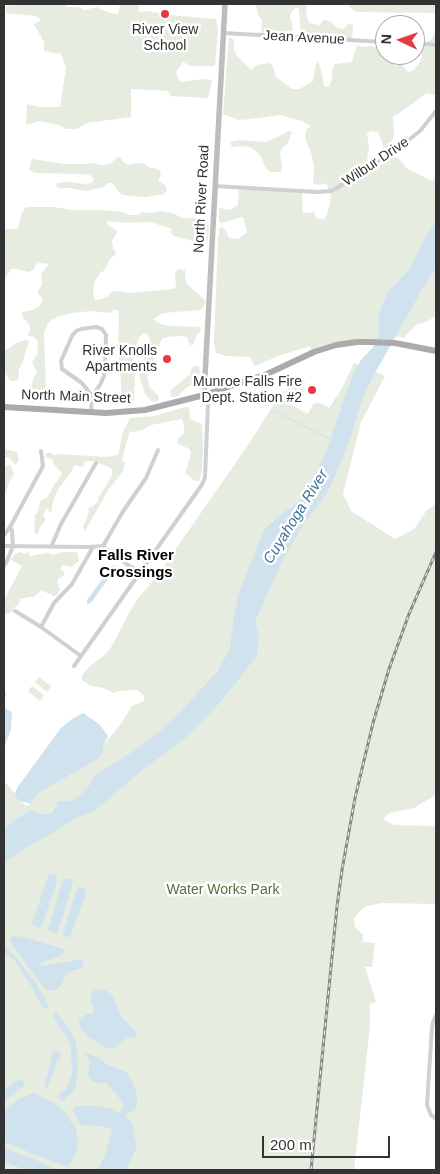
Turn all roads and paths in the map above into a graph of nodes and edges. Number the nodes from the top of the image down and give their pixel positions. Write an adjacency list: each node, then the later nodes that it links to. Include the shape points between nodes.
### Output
1 (225, 4): 2 (street, North River Road)
2 (223, 33): 3 (street, Jean Avenue); 5 (street, North River Road)
3 (375, 41)
4 (436, 111): 5 (street, Wilbur Drive, via 400,147 331,190)
5 (215, 186): 7 (street, North River Road)
6 (436, 351): 7 (main road, North Main Street, via 395,343 336,345 267,374)
7 (204, 395): 10 (main road, North Main Street, via 145,410); 22 (street, via 208,403 204,478)
8 (92, 396): 8 (street, via 82,383 62,370 60,361 76,331 99,328 106,334 105,368 100,386); 10 (street)
9 (4, 407): 10 (main road, North Main Street)
10 (91, 412)
11 (158, 450): 18 (street, via 146,478)
12 (40, 451): 14 (street, via 42,466)
13 (96, 464): 19 (street)
14 (10, 527): 15 (street); 17 (street)
15 (4, 535)
16 (4, 546): 17 (street)
17 (13, 546): 19 (street); 21 (street)
18 (103, 546): 20 (street); 22 (street)
19 (51, 547): 20 (street)
20 (93, 547): 24 (street, via 72,584 54,603)
21 (4, 566)
22 (141, 572): 25 (street)
23 (15, 612): 24 (street)
24 (41, 627): 25 (street)
25 (82, 656): 26 (street)
26 (74, 666)
27 (436, 1015): 28 (street, via 432,1027 427,1105)
28 (436, 1119)

